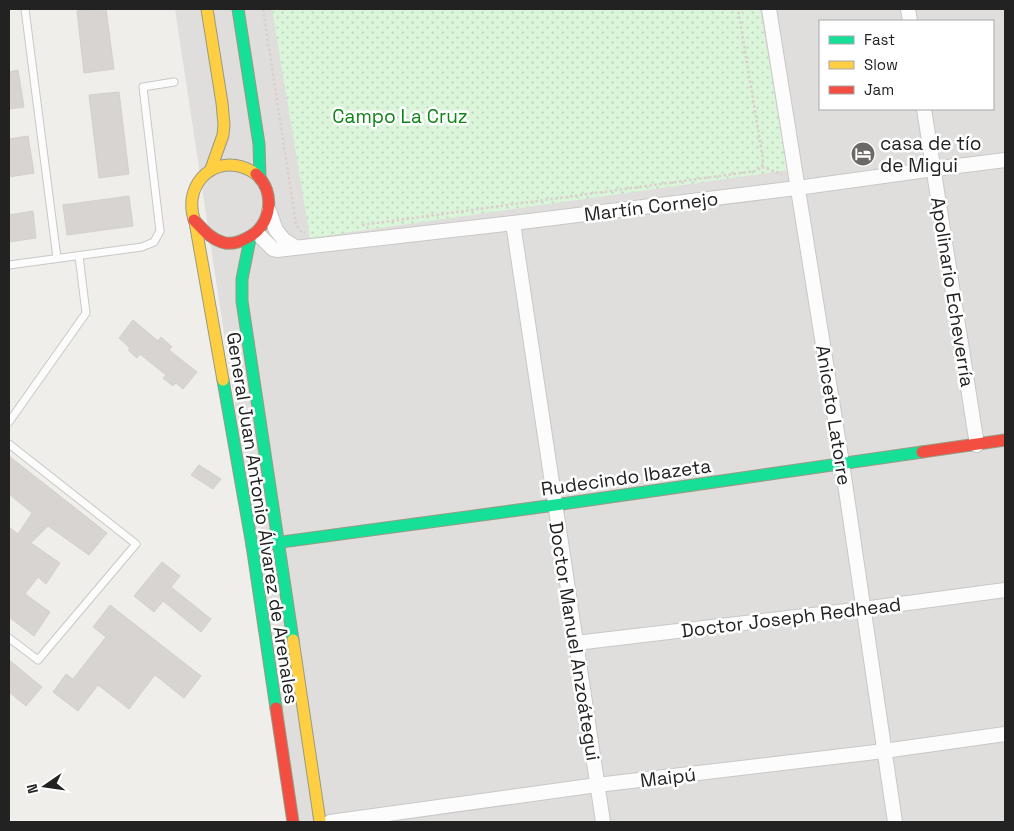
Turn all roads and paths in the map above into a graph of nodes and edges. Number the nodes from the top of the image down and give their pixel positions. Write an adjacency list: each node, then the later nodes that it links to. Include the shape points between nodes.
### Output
1 (25, 9): 23 (lane)
2 (207, 9): 11 (main road, General Juan Antonio Álvarez de Arenales, via 224,124)
3 (238, 9): 13 (main road, via 259,144)
4 (263, 9): 19 (path, via 296,224)
5 (738, 9): 10 (path)
6 (769, 9): 14 (street, Aniceto Latorre)
7 (174, 82): 22 (lane, via 143,87 160,231 154,242 142,247)
8 (924, 110): 12 (street, Apolinario Echeverría)
9 (1005, 160): 12 (street, Martín Cornejo)
10 (762, 167): 14 (path); 18 (path, via 756,171)
11 (211, 169): 13 (main road, via 234,164); 16 (main road, General Juan Antonio Álvarez de Arenales, via 193,192)
12 (934, 169): 14 (street, Martín Cornejo); 28 (street, Apolinario Echeverría)
13 (260, 178): 15 (main road, via 267,188)
14 (796, 183): 17 (street, Martín Cornejo); 29 (street, Aniceto Latorre)
15 (269, 211): 20 (main road, General Juan Antonio Álvarez de Arenales, via 263,226); 21 (street, via 276,230)
16 (194, 220): 20 (main road, via 207,236 218,242 234,243); 32 (main road, General Juan Antonio Álvarez de Arenales)
17 (513, 223): 21 (street, Martín Cornejo); 30 (street, Doctor Manuel Anzoátegui)
18 (354, 226)
19 (305, 233)
20 (253, 236): 21 (street, Martín Cornejo, via 273,249); 31 (main road, General Juan Antonio Álvarez de Arenales, via 242,279 242,301)
21 (295, 247)
22 (79, 256): 23 (lane); 25 (lane, via 86,313)
23 (57, 258): 24 (lane)
24 (9, 265)
25 (9, 422)
26 (1005, 440): 28 (main road, Rudecindo Ibazeta)
27 (9, 444): 35 (lane, via 136,544 38,660)
28 (977, 445): 29 (main road, Rudecindo Ibazeta)
29 (842, 463): 30 (main road, Rudecindo Ibazeta); 34 (street, Aniceto Latorre)
30 (555, 505): 31 (main road, Rudecindo Ibazeta); 36 (street, Doctor Manuel Anzoátegui)
31 (278, 542): 32 (main road, Rudecindo Ibazeta); 41 (main road, General Juan Antonio Álvarez de Arenales)
32 (252, 546): 40 (main road, General Juan Antonio Álvarez de Arenales)
33 (1005, 590): 34 (street, Doctor Joseph Redhead)
34 (863, 609): 36 (street, Doctor Joseph Redhead); 38 (street, Aniceto Latorre)
35 (9, 638)
36 (576, 643): 39 (street, Doctor Manuel Anzoátegui)
37 (1005, 734): 38 (street, Maipú)
38 (884, 751): 39 (street, Maipú); 44 (street, Aniceto Latorre)
39 (597, 785): 42 (street, Maipú); 43 (street, Doctor Manuel Anzoátegui)
40 (293, 822)
41 (320, 822)
42 (330, 822)
43 (603, 822)
44 (895, 822)

